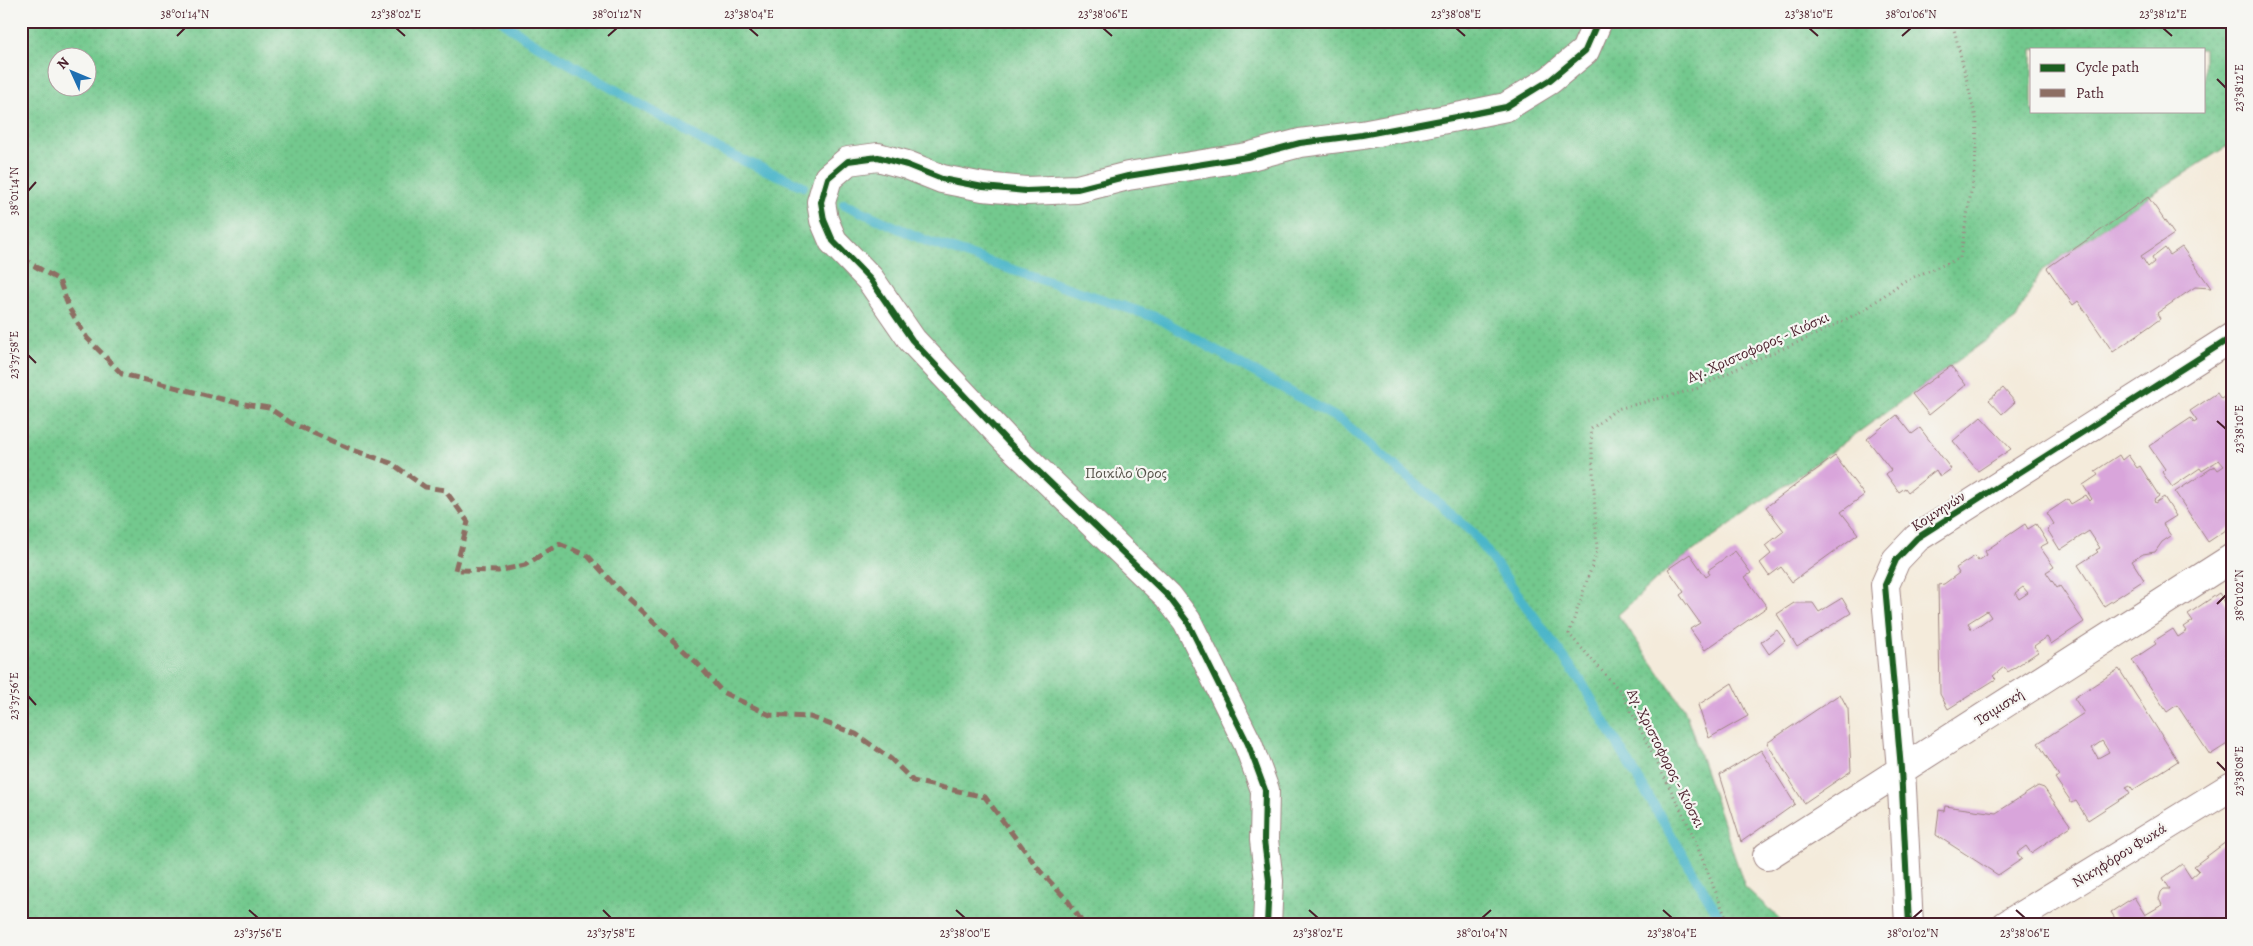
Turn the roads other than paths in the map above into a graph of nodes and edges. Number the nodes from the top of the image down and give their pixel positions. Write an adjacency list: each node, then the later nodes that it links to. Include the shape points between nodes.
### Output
1 (1598, 21): 7 (street, via 1585,51 1550,80 1506,107 1362,135 1300,143 1247,157 1128,176 1077,189 1026,191 983,188 942,179 878,157 848,161 828,178 821,202 824,220 833,240 870,279 912,340 1008,442 1168,596 1187,621 1248,744 1265,790)
2 (2232, 338): 4 (street, Κομνηνών, via 1917,538 1896,560 1885,585)
3 (2232, 558): 4 (street, Τσιμισκή)
4 (1901, 769): 6 (street, Τσιμισκή); 8 (street, Κομνηνών)
5 (2232, 786): 9 (street, Νικηφόρου Φωκά)
6 (1767, 856)
7 (1268, 925)
8 (1909, 925)
9 (2006, 925)

